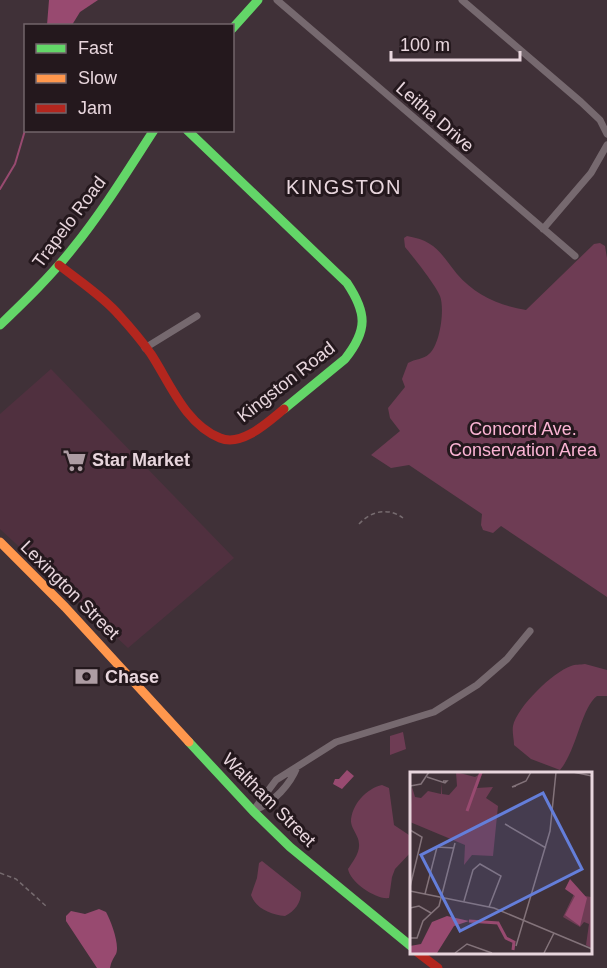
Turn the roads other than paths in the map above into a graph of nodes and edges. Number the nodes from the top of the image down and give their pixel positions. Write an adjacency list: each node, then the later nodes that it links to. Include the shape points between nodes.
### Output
1 (258, 0): 4 (main road)
2 (277, 0): 9 (street, Leitha Drive)
3 (462, 0): 7 (street, via 581,102 600,120)
4 (234, 27)
5 (153, 132): 11 (main road, Trapelo Road)
6 (189, 132): 14 (main road, Kingston Road, via 347,283 362,309 362,333 358,345 345,359 256,432 242,438 220,439 197,423)
7 (607, 134)
8 (607, 145): 9 (street, via 591,173)
9 (543, 229): 10 (street, Leitha Drive)
10 (575, 256)
11 (59, 265): 13 (main road, Trapelo Road); 14 (main road, Kingston Road, via 117,312)
12 (197, 316): 14 (street)
13 (0, 325)
14 (145, 348)
15 (0, 542): 17 (main road, Lexington Street)
16 (530, 631): 18 (street, via 477,685 434,712 336,742)
17 (117, 661): 19 (main road, Waltham Street)
18 (297, 766): 19 (street, via 276,780); 19 (street, via 292,779 267,805)
19 (253, 811): 20 (main road, Waltham Street, via 292,849)
20 (410, 945)
21 (419, 953): 22 (main road)
22 (438, 968)

